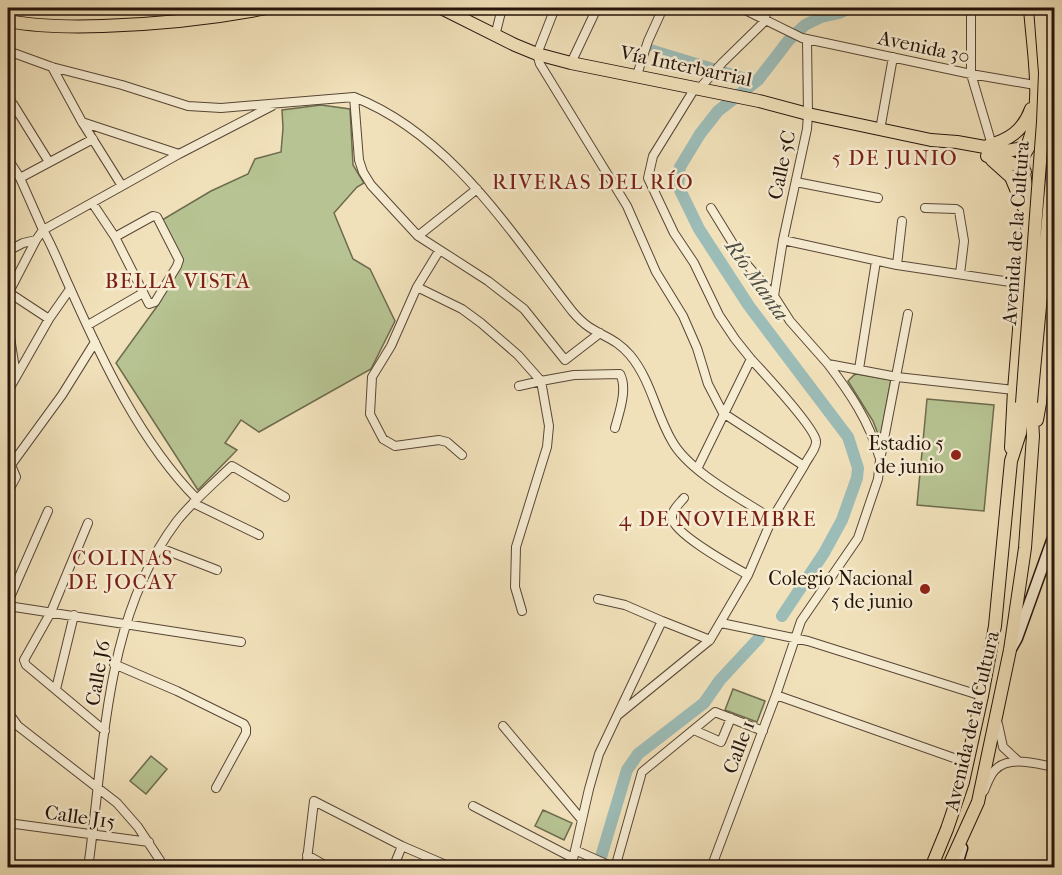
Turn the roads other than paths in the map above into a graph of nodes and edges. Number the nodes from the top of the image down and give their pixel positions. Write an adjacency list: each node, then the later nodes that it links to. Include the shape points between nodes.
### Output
1 (267, 8): 13 (main road, via 198,21 127,25 54,26)
2 (441, 8): 15 (main road, Vía Interbarrial)
3 (502, 8): 15 (street)
4 (555, 8): 18 (street)
5 (597, 8): 20 (street)
6 (663, 8): 23 (street)
7 (741, 8): 14 (street, Avenida 30)
8 (766, 8): 14 (street)
9 (971, 8): 22 (street)
10 (1030, 8): 24 (main road, Avenida de la Cultura)
11 (1040, 8): 85 (main road, Avenida de la Cultura, bridge, via 1045,73)
12 (1050, 8): 85 (main road, Avenida de la Cultura, bridge, via 1053,168)
13 (8, 21)
14 (768, 23): 16 (street, Avenida 30); 25 (street)
15 (495, 36): 18 (main road, Vía Interbarrial)
16 (805, 39): 19 (street, Avenida 30); 29 (street, Calle 5C)
17 (8, 51): 21 (street)
18 (537, 54): 20 (main road, Vía Interbarrial); 86 (street, via 627,206 656,272 697,348 708,384)
19 (893, 57): 22 (street, Avenida 30); 31 (street)
20 (571, 63): 23 (main road, Vía Interbarrial)
21 (52, 67): 28 (street, via 188,106); 30 (street)
22 (971, 74): 24 (street, Avenida 30); 35 (street)
23 (637, 75): 25 (main road, Vía Interbarrial)
24 (1035, 86): 33 (main road, Avenida de la Cultura, via 1033,127); 35 (main road, via 1032,107 1023,126 1012,137)
25 (700, 89): 29 (main road, Vía Interbarrial); 74 (street, via 653,156 648,178 725,326)
26 (354, 97): 28 (street); 44 (street, via 408,128); 52 (street, via 357,148 363,172 387,205)
27 (13, 104): 38 (street)
28 (275, 105): 36 (street)
29 (808, 114): 31 (main road, Vía Interbarrial); 42 (street, Calle 5C)
30 (82, 122): 32 (street); 36 (street)
31 (880, 130): 35 (main road, Vía Interbarrial)
32 (93, 139): 38 (street); 43 (street)
33 (1027, 147): 34 (main road, Vía Interbarrial, via 1043,141); 35 (main road, Vía Interbarrial); 39 (main road, Avenida de la Cultura)
34 (1054, 147)
35 (987, 149): 39 (main road, Vía Interbarrial); 50 (main road, via 1017,187)
36 (179, 154): 43 (street)
37 (8, 159): 41 (street)
38 (48, 162): 41 (street)
39 (1023, 169): 40 (main road, Vía Interbarrial, via 1038,180); 50 (main road, Avenida de la Cultura)
40 (1054, 174)
41 (20, 178): 51 (street)
42 (796, 182): 45 (street); 55 (street, Calle 5C)
43 (123, 186): 46 (street)
44 (477, 189): 52 (street); 72 (street, via 572,312)
45 (878, 198)
46 (93, 204): 51 (street); 53 (street)
47 (711, 208): 67 (street, via 743,260)
48 (925, 208): 61 (street, via 959,211 964,241)
49 (902, 221): 60 (street)
50 (1028, 221): 62 (main road, Avenida de la Cultura)
51 (43, 230): 54 (street); 64 (street)
52 (418, 236): 57 (street)
53 (115, 237): 66 (street); 66 (street, via 155,216 178,257 177,266 155,302 149,304)
54 (36, 240): 56 (street); 65 (street)
55 (783, 240): 59 (street); 67 (street, Calle 5C)
56 (8, 251)
57 (439, 251): 63 (street); 75 (street, via 524,309)
58 (1054, 259): 88 (main road, Avenida de la Cultura)
59 (876, 261): 60 (street); 77 (street)
60 (897, 265): 61 (street)
61 (960, 274): 62 (street)
62 (1024, 284): 83 (main road, Avenida de la Cultura)
63 (417, 287): 81 (street, via 481,323); 89 (street, via 391,346 372,377 370,414 383,439 394,446 439,440)
64 (70, 289): 69 (street); 71 (street)
65 (8, 293): 69 (street)
66 (143, 293): 71 (street)
67 (774, 296): 76 (street, via 790,321)
68 (908, 314): 80 (street, Calle 1)
69 (49, 319): 79 (street)
70 (8, 325): 79 (street)
71 (88, 325): 73 (street)
72 (600, 333): 75 (street); 94 (street, via 618,342 632,358 672,441)
73 (95, 342): 92 (street, via 62,395); 98 (street, via 139,423)
74 (752, 359): 86 (street); 93 (street, via 815,437 816,445)
75 (565, 360): 78 (street)
76 (828, 364): 77 (street); 90 (street, via 862,413)
77 (859, 369): 80 (street)
78 (574, 375): 81 (street); 87 (street, via 620,374 622,400)
79 (16, 377): 84 (street)
80 (897, 377): 83 (street); 90 (street, Calle 1)
81 (541, 381): 82 (street); 109 (street, via 549,426 547,447 516,547 515,587)
82 (519, 386)
83 (1014, 390): 91 (main road, Avenida de la Cultura)
84 (8, 391)
85 (1026, 403): 88 (main road, Avenida de la Cultura); 91 (main road, Avenida de la Cultura)
86 (723, 413): 93 (street); 94 (street)
87 (615, 428)
88 (1034, 436): 118 (main road, Avenida de la Cultura, via 1025,548)
89 (462, 455)
90 (880, 460): 115 (street, Calle 1, via 878,479 858,538 801,621)
91 (1011, 461): 122 (main road, Avenida de la Cultura, via 1000,590)
92 (9, 464): 95 (street, via 16,477)
93 (804, 466): 100 (street)
94 (697, 469): 100 (street)
95 (8, 492)
96 (285, 496): 98 (street, Calle J6, via 232,466)
97 (684, 498): 106 (street, via 673,511 674,524 705,550)
98 (195, 501): 102 (street); 104 (street, Calle J6)
99 (48, 511): 108 (street)
100 (772, 519): 106 (street)
101 (88, 523): 110 (street)
102 (259, 535)
103 (1054, 535): 118 (main road)
104 (160, 548): 105 (street); 114 (street, Calle J6)
105 (217, 570)
106 (748, 575): 113 (street)
107 (598, 599): 112 (street, via 625,605)
108 (8, 604): 110 (street)
109 (522, 611)
110 (51, 612): 111 (street); 120 (street, via 24,660)
111 (74, 615): 114 (street); 120 (street)
112 (662, 621): 116 (street); 124 (street)
113 (721, 623): 115 (street); 116 (street)
114 (125, 624): 117 (street); 119 (street, Calle J6)
115 (795, 638): 121 (street, Calle 1); 122 (street)
116 (710, 640): 124 (street)
117 (241, 642)
118 (1010, 650): 125 (main road, Avenida de la Cultura)
119 (114, 664): 129 (street, Calle J6); 134 (street, via 244,724 246,733)
120 (56, 689): 129 (street)
121 (776, 695): 130 (street, Calle 1); 132 (street)
122 (982, 696): 132 (main road, Avenida de la Cultura)
123 (8, 712): 135 (street, via 18,726)
124 (618, 715): 139 (street, via 599,754)
125 (997, 716): 131 (street, via 1000,741); 136 (main road, Avenida de la Cultura)
126 (731, 718): 128 (street, via 715,712); 128 (street, via 721,742); 130 (street)
127 (503, 726): 139 (street)
128 (694, 730): 153 (street, via 642,772)
129 (105, 731): 135 (street, Calle J6)
130 (763, 731): 154 (street, Calle 1)
131 (1019, 762): 133 (street); 136 (street, via 1004,763 996,769)
132 (968, 763): 155 (main road, Avenida de la Cultura, via 956,807)
133 (1054, 766)
134 (216, 788)
135 (99, 789): 141 (street, Calle J6); 142 (street, via 128,814)
136 (978, 802): 138 (main road, Avenida de la Cultura)
137 (473, 806): 144 (street)
138 (973, 816): 156 (main road, Avenida de la Cultura); 157 (main road)
139 (582, 820): 144 (street)
140 (8, 823): 141 (street, Calle J15)
141 (93, 835): 142 (street, Calle J15); 146 (street, Calle J6)
142 (149, 843): 147 (street)
143 (402, 846): 145 (street, via 314,801); 150 (street); 151 (street)
144 (574, 854): 152 (street); 153 (street)
145 (307, 855): 148 (street); 149 (street)
146 (88, 867)
147 (165, 867)
148 (306, 867)
149 (330, 867)
150 (393, 867)
151 (453, 867)
152 (571, 867)
153 (613, 867)
154 (711, 867)
155 (931, 867)
156 (948, 867)
157 (956, 867)
158 (1033, 867): 159 (street)
159 (1046, 867)

